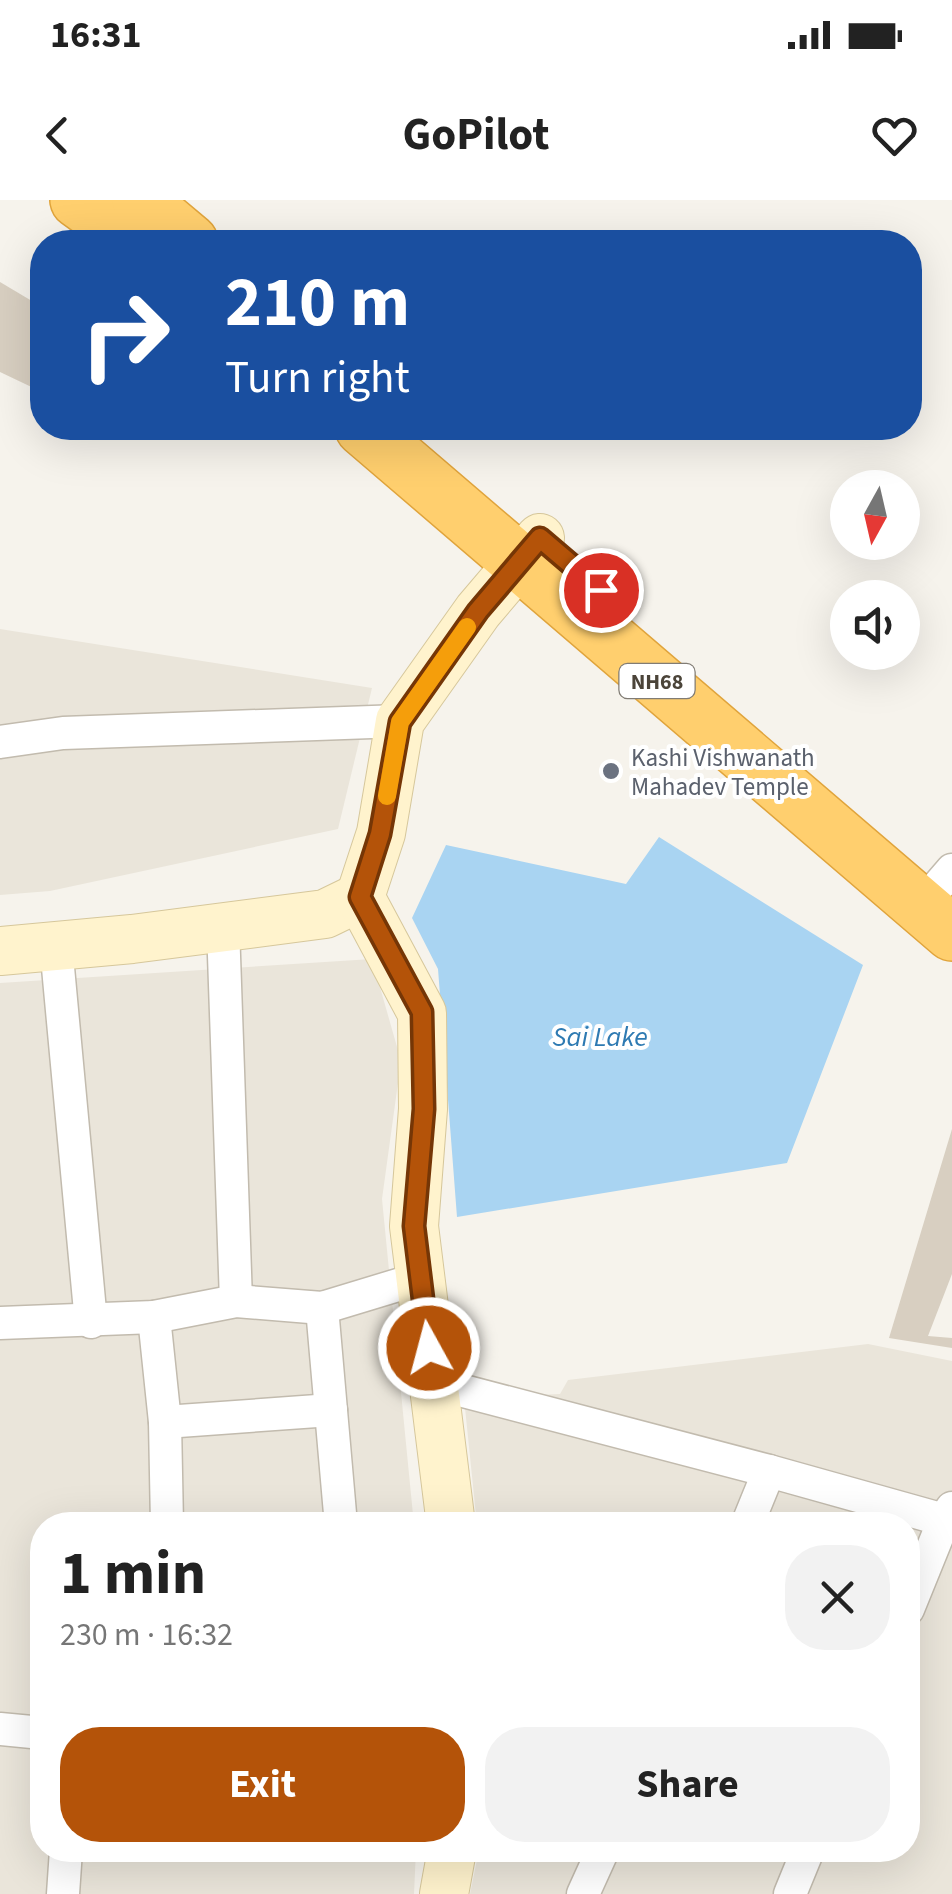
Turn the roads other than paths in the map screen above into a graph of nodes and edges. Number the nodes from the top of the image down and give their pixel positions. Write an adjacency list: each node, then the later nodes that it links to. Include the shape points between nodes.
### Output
1 (78, 200): 3 (highway)
2 (140, 200): 4 (highway)
3 (119, 230)
4 (176, 230)
5 (379, 440): 7 (highway, NH68)
6 (421, 440): 7 (highway, NH68)
7 (530, 550): 8 (street); 10 (highway, NH68)
8 (400, 722): 9 (street, via 63,733); 11 (street, via 380,834)
9 (0, 742)
10 (944, 895)
11 (360, 897): 12 (street, via 325,914); 15 (street, via 422,1012 424,1109 414,1226)
12 (223, 927): 13 (street); 16 (street)
13 (56, 946): 14 (street); 19 (street)
14 (0, 951)
15 (421, 1278): 17 (street); 21 (street)
16 (236, 1300): 17 (street); 18 (street)
17 (322, 1308): 22 (street)
18 (154, 1317): 19 (street); 23 (street)
19 (92, 1322): 20 (street)
20 (0, 1323)
21 (433, 1383): 24 (street); 27 (street)
22 (331, 1410): 23 (street); 26 (street)
23 (165, 1422): 25 (street)
24 (769, 1471): 28 (street); 29 (street)
25 (167, 1512)
26 (341, 1512)
27 (449, 1512)
28 (752, 1512)
29 (948, 1514): 30 (street)
30 (920, 1580)
31 (0, 1729): 32 (street)
32 (30, 1732)
33 (65, 1862): 37 (street)
34 (450, 1862): 38 (street)
35 (597, 1862): 39 (street)
36 (803, 1862): 40 (street)
37 (63, 1894)
38 (444, 1894)
39 (582, 1894)
40 (790, 1894)

